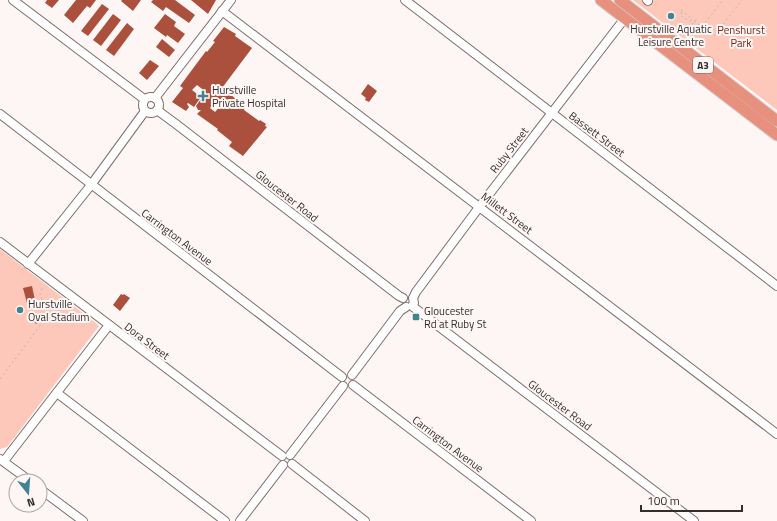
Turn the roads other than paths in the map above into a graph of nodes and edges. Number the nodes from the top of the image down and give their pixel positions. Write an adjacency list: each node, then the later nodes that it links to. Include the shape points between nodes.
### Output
1 (14, 0): 9 (street)
2 (231, 0): 6 (street)
3 (404, 0): 13 (street, Bassett Street)
4 (601, 0): 7 (highway, A3)
5 (620, 0): 14 (highway, A3)
6 (222, 11): 8 (street); 17 (street, Millett Street)
7 (625, 18): 13 (street, Ruby Street); 15 (highway, A3)
8 (155, 98): 9 (street); 10 (street, via 158,103)
9 (144, 99): 11 (street, via 142,104)
10 (157, 110): 11 (street, via 152,113); 21 (street, Gloucester Road, via 398,296 403,298 408,295)
11 (145, 111): 16 (street)
12 (0, 114): 16 (street, Carrington Avenue)
13 (552, 114): 17 (street, Ruby Street); 20 (street, Bassett Street)
14 (777, 121)
15 (777, 135)
16 (91, 185): 19 (street); 24 (street, Carrington Avenue)
17 (480, 206): 21 (street, Ruby Street, via 416,292); 28 (street, Millett Street)
18 (0, 242): 19 (street, Dora Street)
19 (28, 264): 22 (street, Dora Street)
20 (777, 286)
21 (410, 304): 23 (street, Ruby Street, via 400,311); 40 (street, Gloucester Road)
22 (108, 325): 27 (street); 29 (street, Dora Street)
23 (352, 375): 24 (street); 25 (street, via 355,380)
24 (342, 377): 26 (street)
25 (353, 385): 26 (street); 39 (street, Carrington Avenue)
26 (343, 386): 29 (street)
27 (57, 393): 30 (street); 36 (street)
28 (777, 434)
29 (286, 456): 31 (street, via 293,458); 32 (street, via 280,462)
30 (2, 460): 33 (street)
31 (292, 464): 32 (street); 38 (street)
32 (283, 466): 37 (street)
33 (19, 473)
34 (48, 495): 35 (street)
35 (82, 521)
36 (225, 521)
37 (240, 521)
38 (365, 521)
39 (531, 521)
40 (694, 521)

